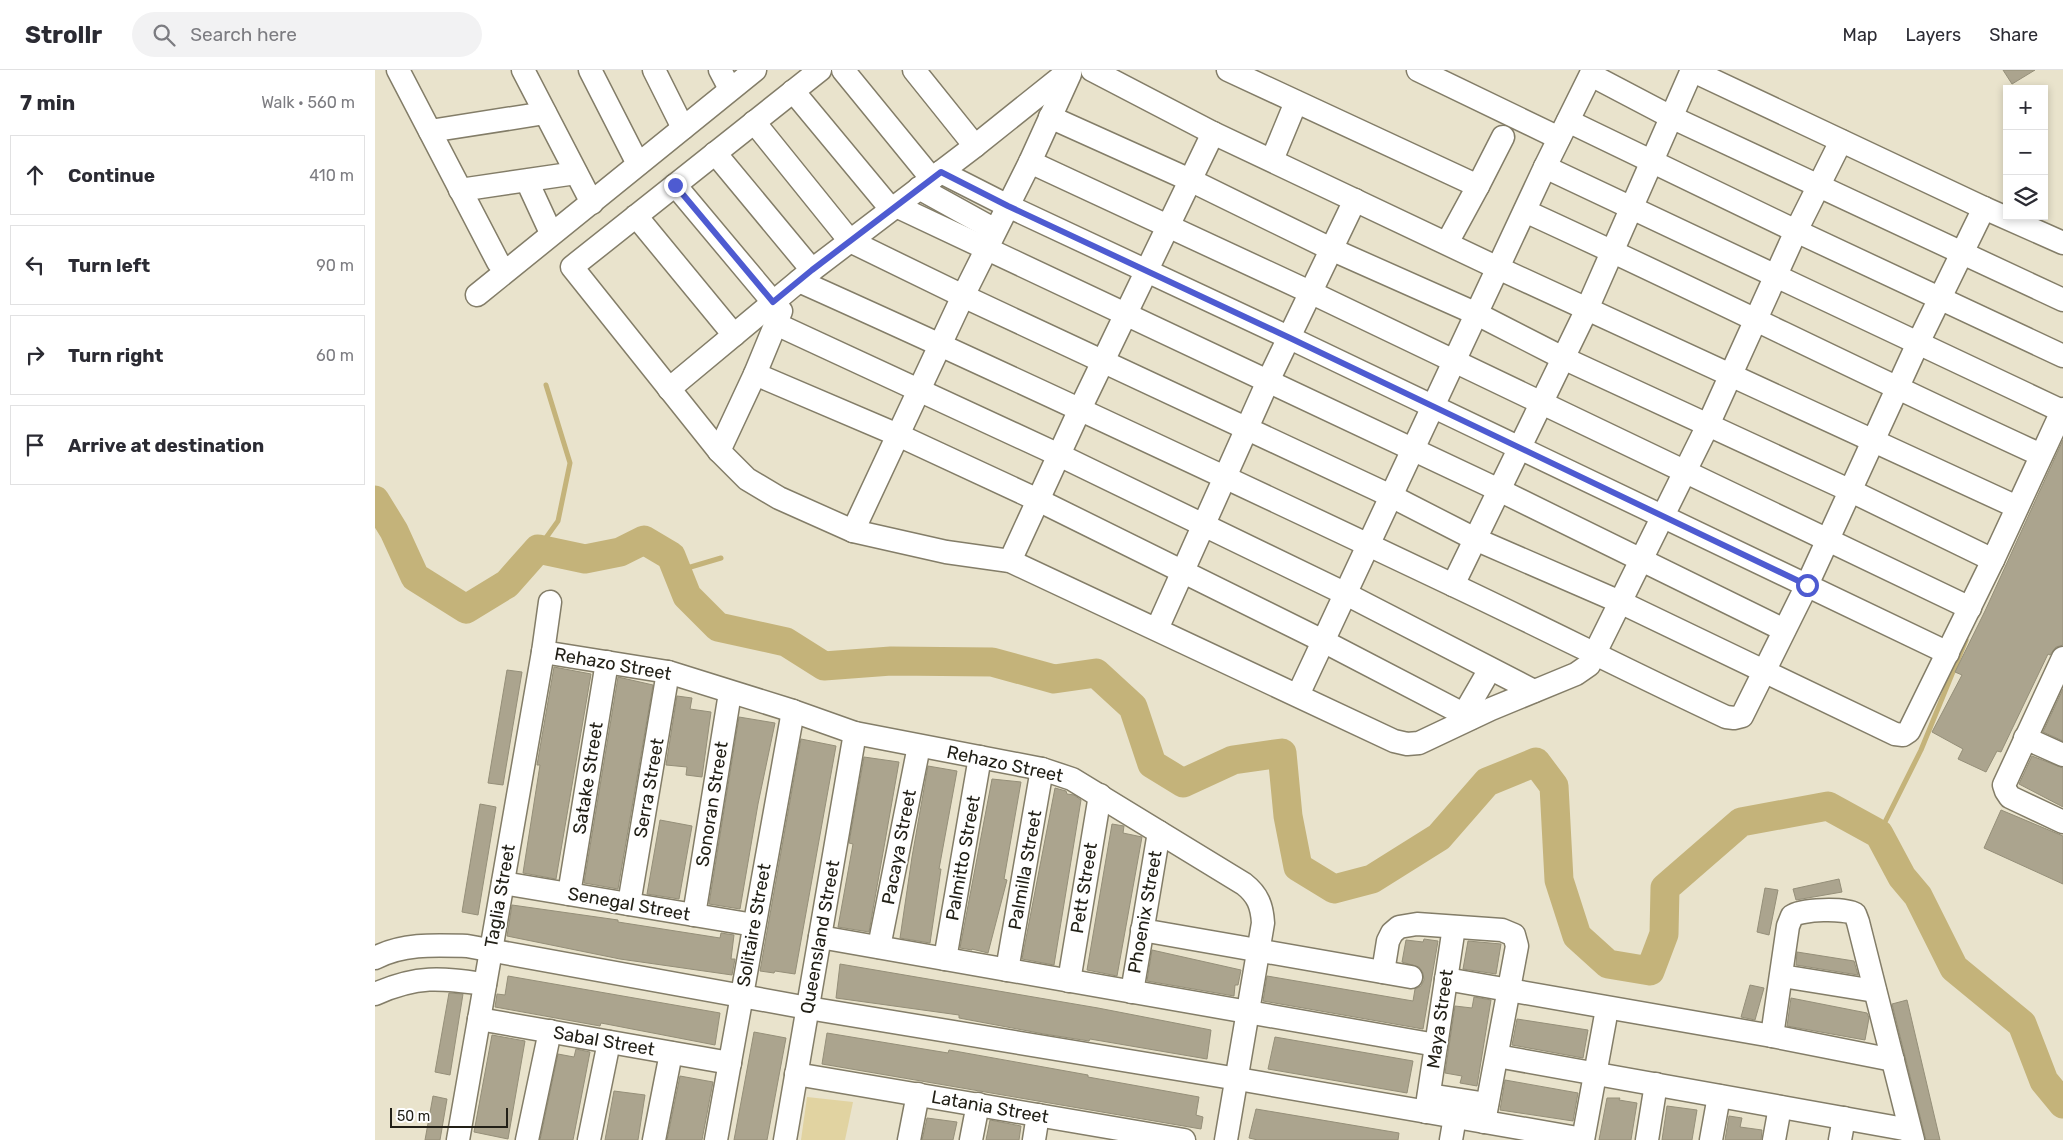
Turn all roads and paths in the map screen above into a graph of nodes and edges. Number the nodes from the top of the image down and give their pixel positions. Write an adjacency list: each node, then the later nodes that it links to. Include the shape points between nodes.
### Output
1 (402, 70): 24 (street)
2 (523, 70): 18 (street)
3 (590, 70): 33 (street)
4 (654, 70): 22 (street)
5 (755, 70): 15 (street)
6 (820, 70): 16 (street)
7 (843, 70): 37 (street)
8 (914, 70): 28 (street)
9 (1092, 70): 25 (street)
10 (1228, 70): 17 (street)
11 (1418, 70): 23 (street)
12 (1691, 70): 20 (street); 27 (street)
13 (1592, 72): 20 (street); 23 (street)
14 (1060, 73): 19 (street); 28 (street)
15 (725, 80): 22 (street)
16 (793, 91): 21 (street); 47 (street)
17 (1296, 102): 30 (street); 40 (street)
18 (545, 113): 24 (street); 35 (street)
19 (1050, 117): 32 (street); 38 (street)
20 (1671, 117): 31 (street); 41 (street)
21 (754, 122): 29 (street); 55 (street)
22 (683, 128): 33 (street)
23 (1564, 129): 31 (street); 34 (street)
24 (430, 131): 42 (street)
25 (1213, 133): 30 (street); 38 (street)
26 (1503, 137): 40 (street)
27 (1841, 141): 41 (street); 48 (street)
28 (975, 146): 37 (street)
29 (715, 153): 39 (street); 66 (street)
30 (1272, 160): 43 (street)
31 (1652, 161): 46 (street); 52 (street)
32 (1030, 162): 45 (street); 51 (street)
33 (638, 164): 44 (street)
34 (1545, 167): 46 (street); 49 (street)
35 (576, 173): 36 (street); 44 (street)
36 (527, 180): 42 (street); 53 (street)
37 (931, 180): 45 (street); 47 (street); 54 (street)
38 (1191, 180): 51 (street); 58 (street)
39 (675, 185): 50 (street); 66 (street)
40 (1478, 186): 57 (street)
41 (1819, 186): 52 (street); 60 (street)
42 (460, 190): 62 (street, via 498,262)
43 (1355, 200): 57 (street); 58 (street)
44 (592, 203): 53 (street)
45 (1008, 206): 54 (street); 63 (street)
46 (1632, 207): 59 (street); 64 (street)
47 (894, 208): 54 (street); 55 (street)
48 (1984, 208): 56 (street); 60 (street)
49 (1525, 211): 59 (street); 61 (street)
50 (636, 216): 75 (street); 87 (street, via 572,267)
51 (1168, 226): 63 (street); 65 (street)
52 (1796, 231): 64 (street); 69 (street)
53 (551, 233): 62 (street)
54 (991, 240): 68 (street); 73 (street)
55 (850, 241): 66 (street); 68 (street)
56 (2063, 243)
57 (1447, 244): 61 (street)
58 (1333, 250): 65 (street); 72 (street)
59 (1613, 251): 71 (street); 74 (street)
60 (1962, 251): 69 (street); 70 (street)
61 (1498, 268): 71 (street); 72 (street)
62 (506, 270): 67 (street)
63 (1147, 272): 73 (street); 76 (street)
64 (1775, 277): 74 (street); 77 (street)
65 (1312, 293): 76 (street); 82 (street)
66 (790, 294): 75 (street); 78 (street); 83 (street); 88 (street)
67 (477, 295)
68 (963, 296): 78 (street); 81 (street)
69 (1940, 297): 77 (street); 79 (street)
70 (2063, 300)
71 (1587, 309): 80 (street); 84 (street)
72 (1477, 314): 80 (street); 82 (street)
73 (1126, 315): 81 (street); 85 (street)
74 (1755, 321): 84 (street); 86 (street)
75 (734, 335): 87 (street)
76 (1290, 338): 85 (street); 90 (street)
77 (1917, 343): 86 (street); 92 (street)
78 (941, 344): 88 (street); 91 (street)
79 (2063, 356)
80 (1563, 358): 89 (street); 93 (street)
81 (1103, 361): 91 (street); 94 (street)
82 (1455, 361): 89 (street); 90 (street)
83 (755, 374): 95 (street); 98 (street)
84 (1730, 375): 93 (street); 96 (street)
85 (1268, 381): 94 (street); 99 (street)
86 (1897, 388): 96 (street); 101 (street)
87 (669, 389): 98 (street)
88 (919, 390): 95 (street); 100 (street)
89 (1541, 403): 97 (street); 102 (street)
90 (1433, 407): 97 (street); 99 (street)
91 (1080, 409): 100 (street); 103 (street)
92 (2063, 410): 101 (street)
93 (1708, 425): 102 (street); 105 (street)
94 (1247, 428): 103 (street); 106 (street)
95 (898, 435): 107 (street); 111 (street)
96 (1872, 440): 105 (street); 108 (street)
97 (1519, 448): 104 (street); 109 (street)
98 (719, 451): 111 (street, via 747,478 779,498)
99 (1412, 451): 104 (street); 106 (street)
100 (1059, 455): 107 (street); 110 (street)
101 (2041, 455): 108 (street)
102 (1686, 471): 109 (street); 113 (street)
103 (1226, 477): 110 (street); 114 (street)
104 (1499, 490): 112 (street); 115 (street)
105 (1851, 491): 113 (street); 116 (street)
106 (1391, 496): 112 (street); 114 (street)
107 (1038, 500): 117 (street); 118 (street)
108 (2017, 507): 116 (street)
109 (1663, 517): 115 (street); 120 (street)
110 (1203, 525): 118 (street); 121 (street)
111 (853, 531): 117 (street, via 946,552)
112 (1475, 539): 119 (street); 123 (street)
113 (1828, 540): 120 (street); 124 (street)
114 (1368, 546): 119 (street); 121 (street)
115 (1641, 560): 123 (street); 126 (street)
116 (1993, 560): 124 (street)
117 (1010, 561): 125 (street)
118 (1182, 571): 125 (street); 127 (street)
119 (1453, 585): 130 (street)
120 (1807, 585): 126 (street); 129 (street)
121 (1346, 594): 127 (street); 133 (street)
122 (550, 602): 128 (street, Taglia Street)
123 (1620, 602): 130 (street); 135 (street)
124 (1970, 608): 129 (street)
125 (1157, 629): 139 (street)
126 (1784, 630): 135 (street)
127 (1323, 641): 139 (street); 141 (street)
128 (543, 652): 132 (street, Rehazo Street); 151 (street, Taglia Street)
129 (1948, 653): 135 (street, via 1909,731 1903,734 1895,734)
130 (1595, 654): 135 (street, via 1734,718 1742,716); 136 (street, via 1589,666 1576,674)
131 (2063, 658): 137 (street)
132 (607, 662): 134 (street, Rehazo Street); 152 (street, Satake Street)
133 (1490, 669): 136 (street); 141 (street)
134 (668, 672): 138 (street, Rehazo Street); 153 (street, Serra Street)
135 (1764, 672)
136 (1534, 691): 141 (street)
137 (2056, 691): 143 (street)
138 (730, 693): 140 (street, Rehazo Street); 154 (street, Sonoran Street)
139 (1298, 695): 141 (street, via 1394,741 1407,744 1419,743)
140 (793, 711): 142 (street, Rehazo Street); 155 (street, Solitaire Street)
141 (1468, 716)
142 (855, 733): 144 (street, Rehazo Street); 158 (street, Queensland Street)
143 (2025, 738): 145 (street); 149 (street, via 2004,784 2006,792 2010,797)
144 (919, 746): 146 (street, Rehazo Street); 159 (street, Pacaya Street)
145 (2063, 755)
146 (980, 757): 147 (street, Rehazo Street); 163 (street, Palmitto Street)
147 (1042, 770): 148 (street, Rehazo Street, via 1072,779); 164 (street, Palmilla Street)
148 (1100, 795): 150 (street, Rehazo Street); 169 (street, Pett Street)
149 (2063, 822)
150 (1159, 832): 157 (street, Phoenix Street); 161 (street, Rehazo Street, via 1253,891 1263,912)
151 (503, 883): 152 (street, Senegal Street); 160 (street, Taglia Street)
152 (569, 894): 153 (street, Senegal Street)
153 (629, 904): 154 (street, Senegal Street)
154 (694, 915): 155 (street, Senegal Street)
155 (755, 925): 175 (street, Solitaire Street)
156 (1454, 927): 165 (street, via 1417,924 1399,927 1388,941); 168 (street, Maya Street); 171 (street, via 1514,935 1517,946)
157 (1142, 930): 161 (street); 173 (street, Phoenix Street)
158 (820, 937): 159 (street); 176 (street, Queensland Street)
159 (879, 947): 163 (street)
160 (491, 950): 162 (street, via 467,946 422,946 387,952); 170 (street, Taglia Street); 175 (street)
161 (1260, 950): 165 (street); 178 (street, Rehazo Street)
162 (375, 958)
163 (945, 959): 164 (street)
164 (1007, 970): 169 (street)
165 (1383, 972): 167 (street)
166 (1781, 976): 172 (street); 172 (street, via 1792,916 1802,912 1850,911 1858,922); 181 (street)
167 (1411, 977)
168 (1446, 980): 171 (street); 183 (street, Maya Street)
169 (1069, 982): 173 (street)
170 (485, 984): 174 (street, via 422,979 407,981); 179 (street, Taglia Street)
171 (1509, 991): 177 (street); 185 (street)
172 (1875, 991): 186 (street)
173 (1132, 992): 178 (street)
174 (375, 994)
175 (742, 996): 176 (street); 187 (street, Solitaire Street)
176 (808, 1008): 189 (street, Queensland Street); 190 (street)
177 (1607, 1009): 181 (street); 188 (street)
178 (1249, 1014): 183 (street); 190 (street, Rehazo Street)
179 (479, 1018): 180 (street, Sabal Street); 204 (street, Taglia Street)
180 (550, 1031): 182 (street, Sabal Street); 205 (street)
181 (1772, 1036): 186 (street)
182 (609, 1042): 184 (street, Sabal Street); 206 (street)
183 (1436, 1045): 194 (street, Maya Street)
184 (671, 1053): 187 (street, Sabal Street); 207 (street)
185 (1497, 1056): 188 (street); 197 (street)
186 (1893, 1060): 202 (street)
187 (730, 1063): 208 (street, Solitaire Street)
188 (1595, 1073): 191 (street); 215 (street)
189 (796, 1074): 192 (street, Latania Street); 209 (street, Queensland Street)
190 (1237, 1078): 194 (street); 213 (street, Rehazo Street)
191 (1657, 1084): 193 (street); 216 (street)
192 (918, 1094): 195 (street, Latania Street); 210 (street)
193 (1719, 1096): 196 (street); 217 (street)
194 (1428, 1103): 197 (street); 199 (street)
195 (977, 1104): 198 (street, Latania Street); 211 (street)
196 (1780, 1107): 200 (street); 218 (street)
197 (1485, 1113): 199 (street); 215 (street)
198 (1038, 1115): 201 (street, Latania Street); 212 (street)
199 (1455, 1117): 214 (street)
200 (1842, 1129): 202 (street)
201 (1099, 1133): 203 (street, Latania Street)
202 (1906, 1135)
203 (1170, 1139)
204 (458, 1140)
205 (527, 1140)
206 (589, 1140)
207 (654, 1140)
208 (716, 1140)
209 (785, 1140)
210 (909, 1140)
211 (971, 1140)
212 (1034, 1140)
213 (1226, 1140)
214 (1451, 1140)
215 (1583, 1140)
216 (1647, 1140)
217 (1711, 1140)
218 (1774, 1140)

